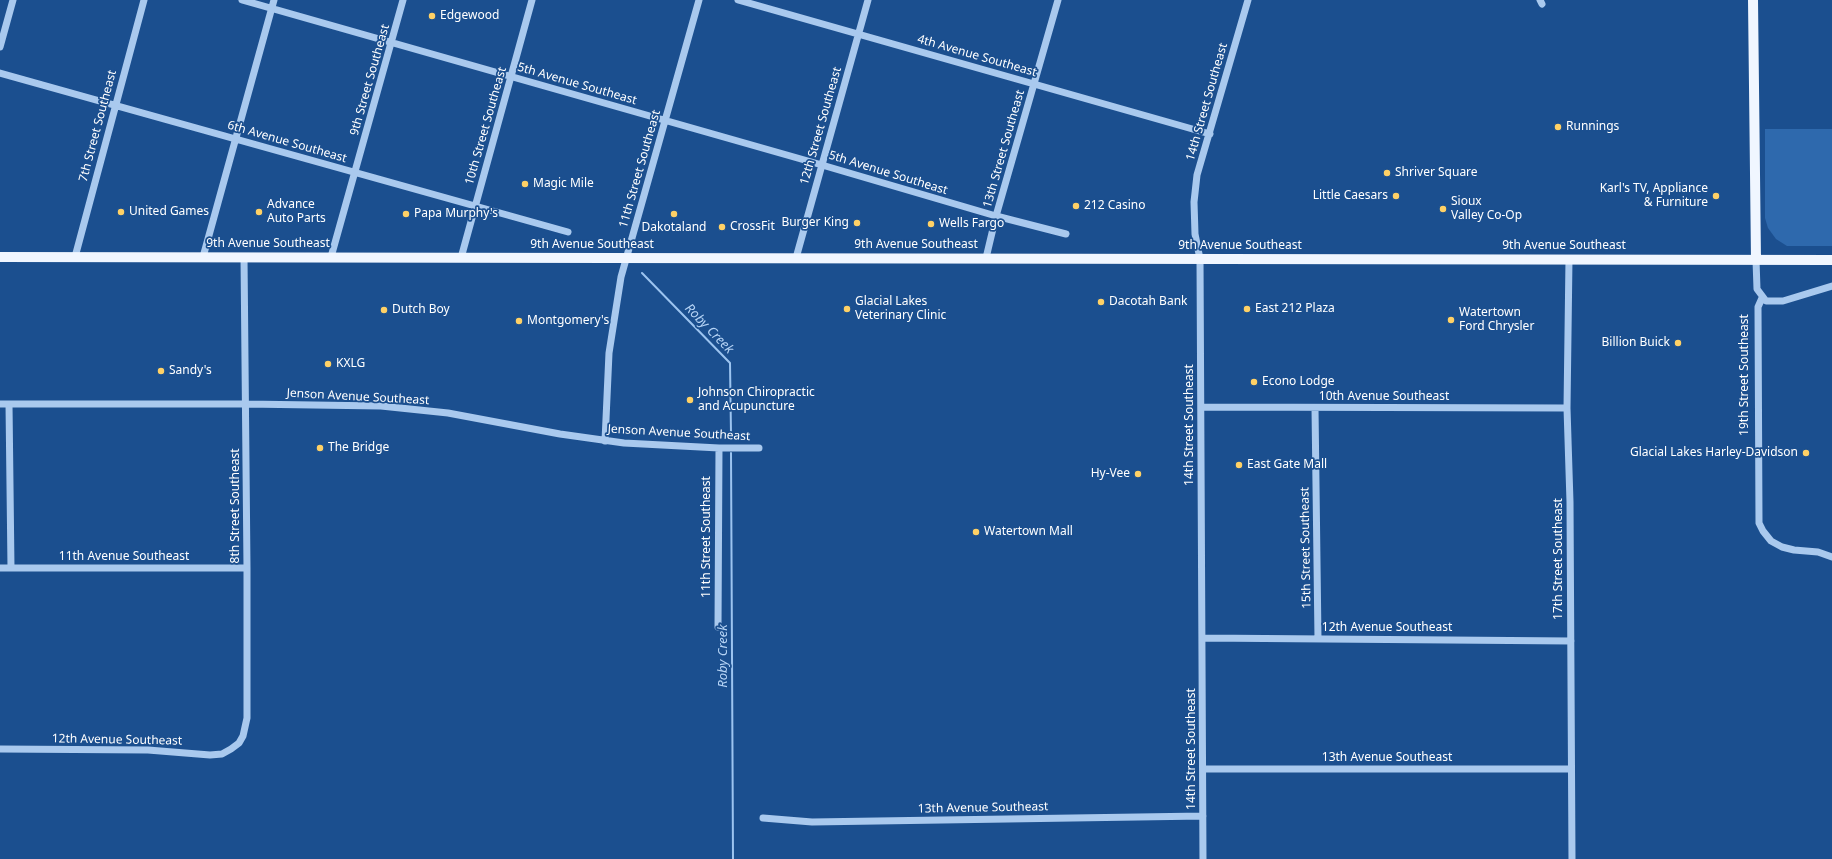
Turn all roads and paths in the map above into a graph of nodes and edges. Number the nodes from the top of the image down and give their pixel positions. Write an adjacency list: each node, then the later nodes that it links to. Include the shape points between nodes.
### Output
1 (13, 0): 16 (street)
2 (144, 0): 20 (street, 7th Street Southeast)
3 (242, 0): 13 (street, 5th Avenue Southeast)
4 (274, 0): 13 (street)
5 (403, 0): 15 (street, 9th Street Southeast)
6 (532, 0): 18 (street, 10th Street Southeast)
7 (698, 0): 21 (street, 11th Street Southeast)
8 (738, 0): 14 (street, 4th Avenue Southeast)
9 (868, 0): 14 (street, 12th Street Southeast)
10 (1058, 0): 19 (street, 13th Street Southeast)
11 (1753, 0): 41 (main road, 19th Street Southeast)
12 (1245, 1): 22 (street, 14th Street Southeast)
13 (272, 8): 15 (street, 5th Avenue Southeast); 23 (street)
14 (858, 34): 19 (street, 4th Avenue Southeast); 24 (street, 12th Street Southeast)
15 (392, 42): 18 (street, 5th Avenue Southeast); 25 (street, 9th Street Southeast)
16 (0, 47)
17 (0, 73): 20 (street, 6th Avenue Southeast)
18 (511, 76): 21 (street, 5th Avenue Southeast); 26 (street, 10th Street Southeast)
19 (1034, 83): 22 (street, 4th Avenue Southeast); 27 (street, 13th Street Southeast)
20 (114, 105): 23 (street, 6th Avenue Southeast); 31 (street, 7th Street Southeast)
21 (665, 120): 24 (street, 5th Avenue Southeast); 36 (street, 11th Street Southeast)
22 (1210, 134): 39 (street, 14th Street Southeast, via 1197,175 1194,202 1195,234)
23 (235, 139): 25 (street, 6th Avenue Southeast); 32 (street)
24 (822, 165): 27 (street, 5th Avenue Southeast); 37 (street, 12th Street Southeast)
25 (355, 173): 26 (street, 6th Avenue Southeast); 34 (street, 9th Street Southeast)
26 (475, 207): 28 (street, 6th Avenue Southeast); 35 (street, 10th Street Southeast)
27 (996, 216): 29 (street, 5th Avenue Southeast); 38 (street, 13th Street Southeast)
28 (568, 232)
29 (1066, 234)
30 (0, 257): 31 (main road, 9th Avenue Southeast)
31 (75, 257): 32 (main road, 9th Avenue Southeast)
32 (203, 257): 33 (main road, 9th Avenue Southeast)
33 (244, 257): 34 (main road, 9th Avenue Southeast); 47 (street, 8th Street Southeast)
34 (331, 257): 35 (main road, 9th Avenue Southeast)
35 (461, 258): 36 (main road, 9th Avenue Southeast)
36 (625, 258): 37 (main road, 9th Avenue Southeast); 51 (street, 11th Street Southeast, via 609,353)
37 (796, 258): 38 (main road, 9th Avenue Southeast)
38 (986, 258): 39 (main road, 9th Avenue Southeast)
39 (1200, 259): 40 (main road, 9th Avenue Southeast); 48 (street, 14th Street Southeast)
40 (1569, 259): 41 (main road, 9th Avenue Southeast); 50 (street, 17th Street Southeast)
41 (1756, 260): 42 (main road, 9th Avenue Southeast); 44 (street, 19th Street Southeast, via 1757,289)
42 (1832, 260)
43 (1832, 286): 44 (street, via 1783,301 1770,302)
44 (1762, 298): 54 (street, 19th Street Southeast, via 1758,307 1759,522 1771,541 1782,547 1818,552)
45 (0, 404): 46 (street, Jenson Avenue Southeast)
46 (9, 404): 47 (street, Jenson Avenue Southeast); 56 (street)
47 (246, 404): 51 (street, Jenson Avenue Southeast, via 416,409); 57 (street, 8th Street Southeast)
48 (1201, 407): 49 (street, 10th Avenue Southeast); 59 (street, 14th Street Southeast)
49 (1315, 408): 50 (street, 10th Avenue Southeast); 60 (street, 15th Street Southeast)
50 (1567, 408): 61 (street, 17th Street Southeast)
51 (605, 441): 52 (street, Jenson Avenue Southeast)
52 (719, 448): 53 (street, Jenson Avenue Southeast); 58 (street, 11th Street Southeast)
53 (759, 448)
54 (1832, 557)
55 (0, 568): 56 (street, 11th Avenue Southeast)
56 (11, 568): 57 (street, 11th Avenue Southeast)
57 (248, 568): 63 (street, 8th Street Southeast, via 246,718 243,736)
58 (718, 627)
59 (1203, 638): 60 (street, 12th Avenue Southeast); 64 (street, 14th Street Southeast)
60 (1318, 639): 61 (street, 12th Avenue Southeast)
61 (1571, 641): 65 (street, 17th Street Southeast)
62 (0, 749): 63 (street, 12th Avenue Southeast, via 148,750 210,755 222,754)
63 (231, 749)
64 (1204, 768): 65 (street, 13th Avenue Southeast); 66 (street, 14th Street Southeast)
65 (1571, 769): 69 (street, 17th Street Southeast)
66 (1203, 816): 67 (street, 13th Avenue Southeast, via 812,822); 68 (street, 14th Street Southeast)
67 (763, 818)
68 (1203, 859)
69 (1572, 859)

